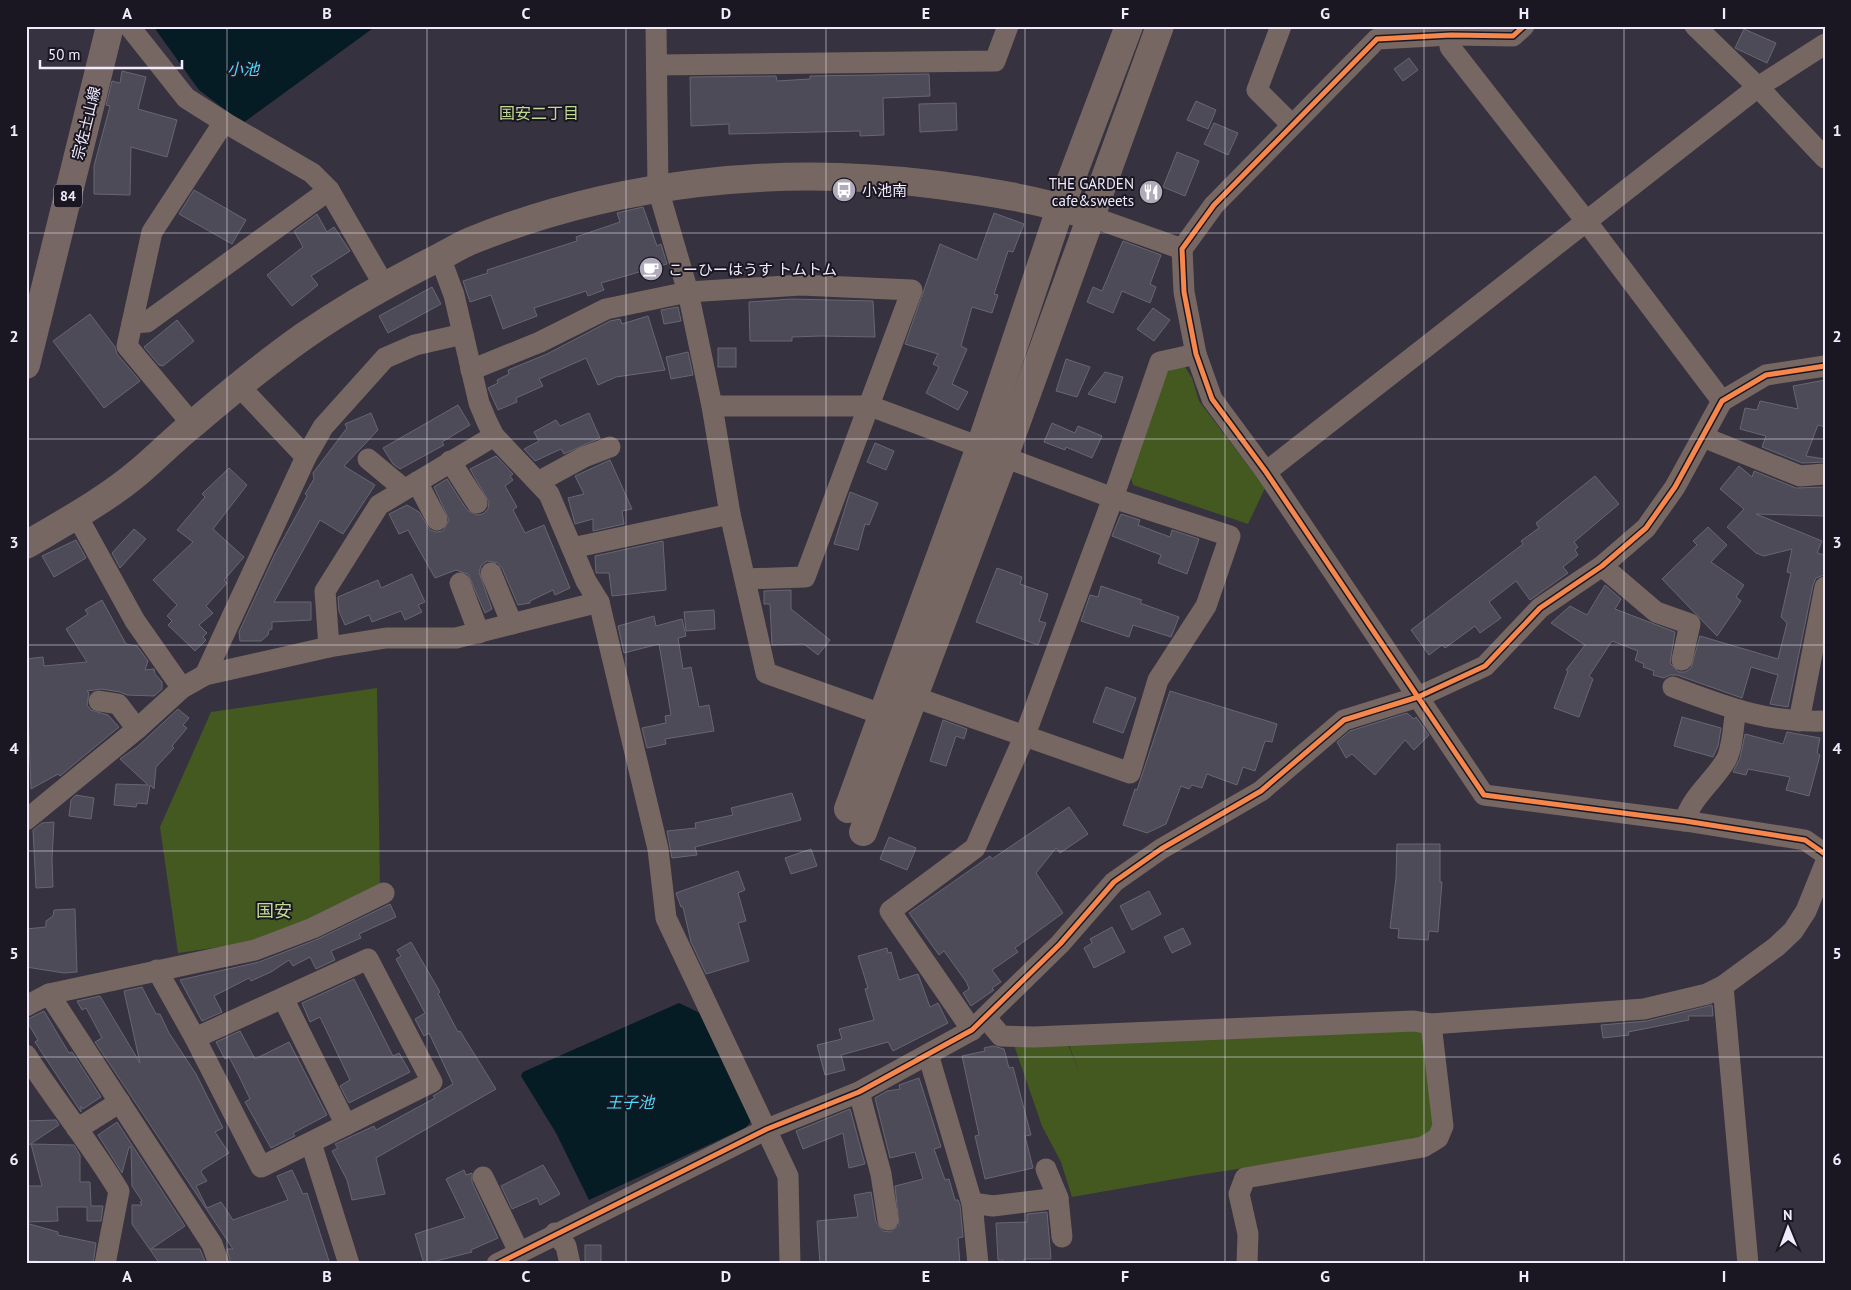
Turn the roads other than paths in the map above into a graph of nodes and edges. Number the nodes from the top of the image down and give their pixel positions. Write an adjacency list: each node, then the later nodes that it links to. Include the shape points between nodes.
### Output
1 (110, 26): 29 (main road, 宗佐土山線 / 84)
2 (130, 26): 15 (street, via 186,98)
3 (656, 26): 13 (street)
4 (1008, 26): 13 (street, via 996,61)
5 (1129, 26): 20 (street)
6 (1160, 26): 21 (street)
7 (1281, 26): 16 (street, via 1257,90)
8 (1524, 26): 11 (street, via 1513,36)
9 (1695, 26): 14 (street)
10 (1428, 31): 11 (street); 16 (street, via 1378,39)
11 (1451, 35): 22 (street, via 1450,47)
12 (1825, 44): 14 (street)
13 (657, 65): 18 (street)
14 (1758, 87): 17 (street); 22 (street)
15 (224, 122): 19 (street, via 312,173); 27 (street, via 152,232)
16 (1292, 125): 23 (street, via 1214,205)
17 (1825, 158)
18 (658, 189): 20 (street, via 745,177 833,176 951,187); 24 (street, via 536,217 470,241); 26 (street)
19 (329, 190): 25 (street); 27 (street, via 147,322)
20 (1061, 206): 21 (street); 41 (street)
21 (1092, 217): 23 (street); 41 (street)
22 (1586, 221): 34 (street); 45 (street)
23 (1182, 248): 30 (street, via 1184,292)
24 (440, 257): 25 (street); 28 (street, via 454,295)
25 (384, 285): 33 (street, via 302,337)
26 (688, 292): 32 (street, via 606,309 540,342); 35 (street); 36 (street, via 801,285 912,290)
27 (132, 323): 37 (street, via 127,346)
28 (463, 334): 32 (street); 42 (street, via 415,345 385,358 323,427)
29 (28, 354)
30 (1196, 354): 45 (street, via 1212,399); 49 (street, via 1160,362)
31 (1825, 366): 34 (street, via 1766,375)
32 (471, 370): 38 (street, via 479,403)
33 (240, 387): 37 (street); 42 (street)
34 (1722, 402): 39 (street)
35 (712, 406): 36 (street); 51 (street)
36 (870, 406): 41 (street); 58 (street, via 805,577)
37 (192, 424): 52 (street, via 139,473)
38 (494, 436): 44 (street); 47 (street)
39 (1703, 437): 46 (street, via 1790,473 1800,476); 56 (street, via 1676,487 1646,528)
40 (610, 447): 47 (street)
41 (992, 452): 49 (street); 69 (street); 73 (street)
42 (306, 457): 66 (street)
43 (368, 458): 48 (street)
44 (450, 461): 48 (street); 50 (street)
45 (1266, 472): 70 (street)
46 (1825, 474)
47 (538, 482): 55 (street, via 549,494)
48 (411, 486): 53 (street); 64 (street, via 379,505 325,591)
49 (1113, 498): 77 (street); 77 (street, via 1230,536 1206,606 1158,680 1130,772)
50 (477, 503)
51 (730, 514): 55 (street); 58 (street)
52 (77, 516): 54 (street); 68 (street, via 135,621)
53 (437, 520)
54 (26, 545)
55 (572, 548): 61 (street)
56 (1602, 566): 65 (street, via 1656,612 1690,624); 70 (street, via 1540,608 1485,666)
57 (491, 573): 62 (street)
58 (745, 579): 73 (street, via 766,673)
59 (460, 583): 63 (street)
60 (1824, 587): 74 (street)
61 (600, 602): 62 (street); 99 (street, via 658,849 666,918)
62 (512, 624): 63 (street)
63 (479, 632): 64 (street, via 456,638 386,638)
64 (329, 647): 66 (street)
65 (1682, 660)
66 (205, 675): 68 (street)
67 (1673, 687): 72 (street)
68 (182, 688): 76 (street)
69 (914, 697): 77 (street); 81 (street)
70 (1418, 697): 80 (street, via 1484,795); 90 (street, via 1344,720 1261,791 1161,849 1114,882 1060,944)
71 (99, 701): 76 (street, via 118,704)
72 (1736, 710): 74 (street); 80 (street, via 1726,759 1697,797)
73 (882, 714): 78 (street)
74 (1799, 721): 75 (street)
75 (1825, 721)
76 (137, 729): 79 (street)
77 (1025, 735): 90 (street, via 975,848 890,911)
78 (848, 809)
79 (26, 820)
80 (1685, 821): 82 (street, via 1805,840)
81 (863, 832)
82 (1825, 854)
83 (1825, 864): 86 (street, via 1806,911 1792,931 1776,947)
84 (384, 893): 85 (street, via 313,928 255,950)
85 (158, 970): 87 (street); 92 (street)
86 (1723, 986): 91 (street, via 1707,994 1644,1010); 117 (street)
87 (49, 994): 89 (street); 96 (street)
88 (283, 998): 92 (street); 97 (street); 97 (street, via 368,959 432,1082)
89 (26, 1006)
90 (979, 1024): 91 (street, via 1001,1036 1414,1021); 93 (street)
91 (1431, 1024): 116 (street, via 1443,1126 1438,1138 1423,1147 1245,1178 1239,1194 1248,1234)
92 (195, 1038): 100 (street, via 261,1167)
93 (928, 1054): 95 (street); 104 (street)
94 (26, 1056): 98 (street)
95 (859, 1092): 99 (street); 105 (street, via 881,1174)
96 (120, 1102): 98 (street); 110 (street, via 212,1244)
97 (346, 1125): 100 (street)
98 (77, 1129): 109 (street, via 101,1159 119,1191)
99 (767, 1129): 106 (street); 114 (street, via 788,1176)
100 (311, 1143): 111 (street)
101 (1046, 1169): 103 (street)
102 (483, 1177): 108 (street)
103 (1058, 1198): 104 (street, via 993,1206); 107 (street)
104 (972, 1204): 115 (street)
105 (888, 1220)
106 (555, 1233): 108 (street); 113 (street, via 566,1246)
107 (1062, 1237)
108 (519, 1252): 112 (street)
109 (105, 1264)
110 (219, 1264)
111 (349, 1264)
112 (497, 1264)
113 (570, 1264)
114 (790, 1264)
115 (978, 1264)
116 (1247, 1264)
117 (1748, 1264)

